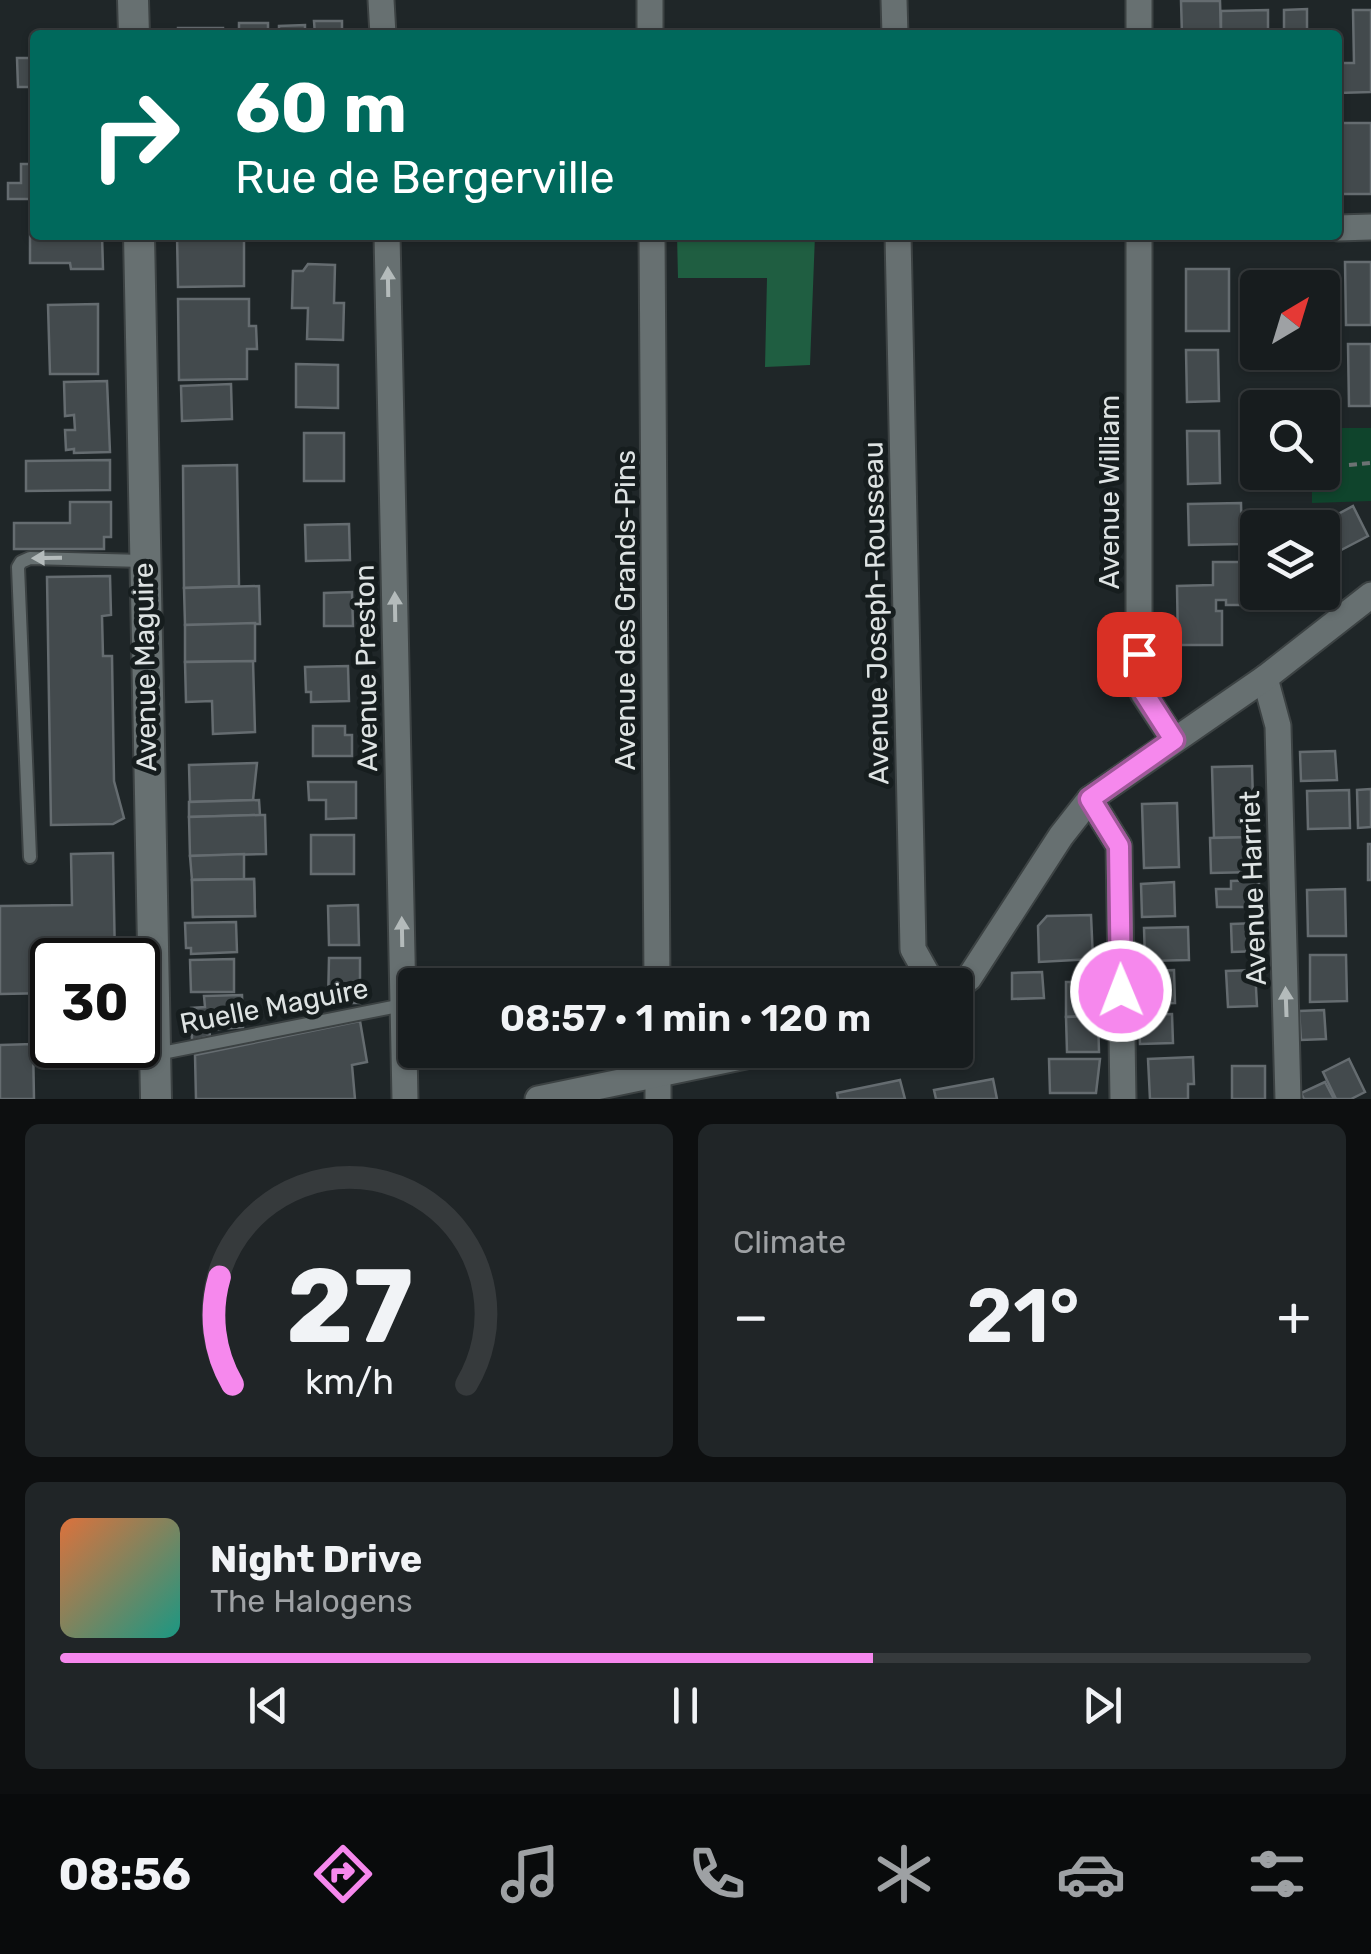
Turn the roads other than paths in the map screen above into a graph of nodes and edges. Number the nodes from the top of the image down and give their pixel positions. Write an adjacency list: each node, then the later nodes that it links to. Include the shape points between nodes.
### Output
1 (133, 0): 6 (street)
2 (382, 0): 7 (street)
3 (650, 0): 8 (street)
4 (894, 0): 9 (street)
5 (1139, 0): 10 (street)
6 (134, 30)
7 (382, 30)
8 (650, 30)
9 (894, 30)
10 (1139, 30)
11 (1342, 228): 12 (street)
12 (1371, 228)
13 (139, 240): 18 (street, Avenue Maguire)
14 (387, 240): 25 (street, Avenue Preston, one-way to 14)
15 (652, 240): 26 (street, Avenue des Grands-Pins)
16 (898, 240): 27 (street, Avenue Joseph-Rousseau, via 913,949)
17 (1139, 240): 21 (street, Avenue William, via 1139,654 1144,693)
18 (143, 561): 23 (lane, one-way to 23, via 30,558 18,567); 24 (street, Avenue Maguire)
19 (1371, 594): 20 (street)
20 (1265, 678): 21 (street); 39 (street, Avenue Harriet, one-way to 20, via 1278,726)
21 (1174, 740): 22 (street)
22 (1090, 799): 28 (street); 38 (street, via 1119,846)
23 (30, 857)
24 (151, 938)
25 (402, 968)
26 (658, 968)
27 (924, 968)
28 (973, 973)
29 (398, 1007): 30 (lane, Ruelle Maguire)
30 (160, 1053)
31 (155, 1068): 35 (street, Avenue Maguire)
32 (404, 1068): 36 (street, Avenue Preston)
33 (687, 1068): 34 (street)
34 (658, 1074): 37 (street)
35 (156, 1099)
36 (405, 1099)
37 (538, 1099)
38 (1123, 1099)
39 (1288, 1099)

